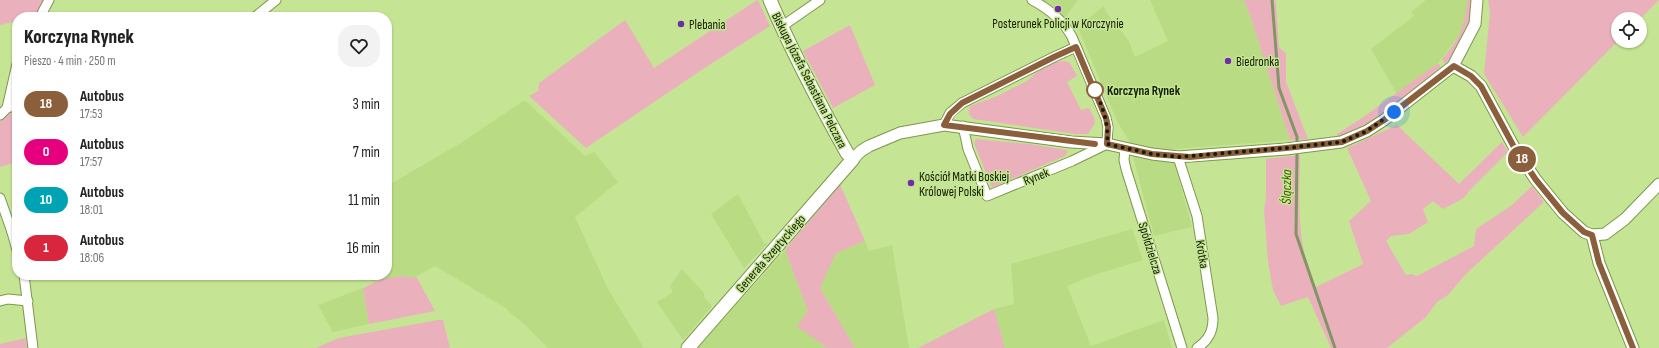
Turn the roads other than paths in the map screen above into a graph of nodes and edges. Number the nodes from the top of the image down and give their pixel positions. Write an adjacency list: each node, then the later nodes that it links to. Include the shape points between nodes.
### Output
1 (49, 0): 7 (street)
2 (276, 0): 8 (street)
3 (770, 0): 9 (main road, Biskupa Józefa Sebastiana Pelczara)
4 (820, 0): 9 (street)
5 (1032, 0): 10 (street, via 1066,25)
6 (1477, 0): 11 (street, via 1475,24)
7 (43, 12)
8 (261, 12)
9 (782, 27): 21 (main road, Biskupa Józefa Sebastiana Pelczara, via 847,153)
10 (1076, 47): 16 (street, via 967,100 950,114); 18 (street, via 1106,118)
11 (1454, 66): 20 (street, via 1384,120 1342,142); 25 (street, via 1471,76 1481,86 1514,147 1536,180 1563,213 1584,232)
12 (12, 86): 14 (street)
13 (12, 106): 14 (street)
14 (7, 108): 15 (street)
15 (0, 115)
16 (944, 125): 17 (street); 21 (street, via 900,133 869,146)
17 (963, 126): 18 (street, via 1071,142); 18 (street, Rynek, via 968,149 987,196 1072,162)
18 (1107, 144): 19 (street)
19 (1125, 148): 20 (street); 31 (street, Spółdzielcza, via 1126,169)
20 (1178, 157): 32 (street, Krótka, via 1197,216 1213,318 1213,328 1209,337)
21 (853, 159): 30 (main road, Generała Szeptyckiego)
22 (1659, 184): 25 (street, via 1615,227 1605,234)
23 (0, 198): 24 (street)
24 (12, 225)
25 (1592, 235): 33 (street, via 1599,263)
26 (25, 280): 28 (street)
27 (0, 301): 28 (street, via 8,299)
28 (28, 302): 29 (street)
29 (33, 348)
30 (688, 348)
31 (1182, 348)
32 (1197, 348)
33 (1633, 348)

